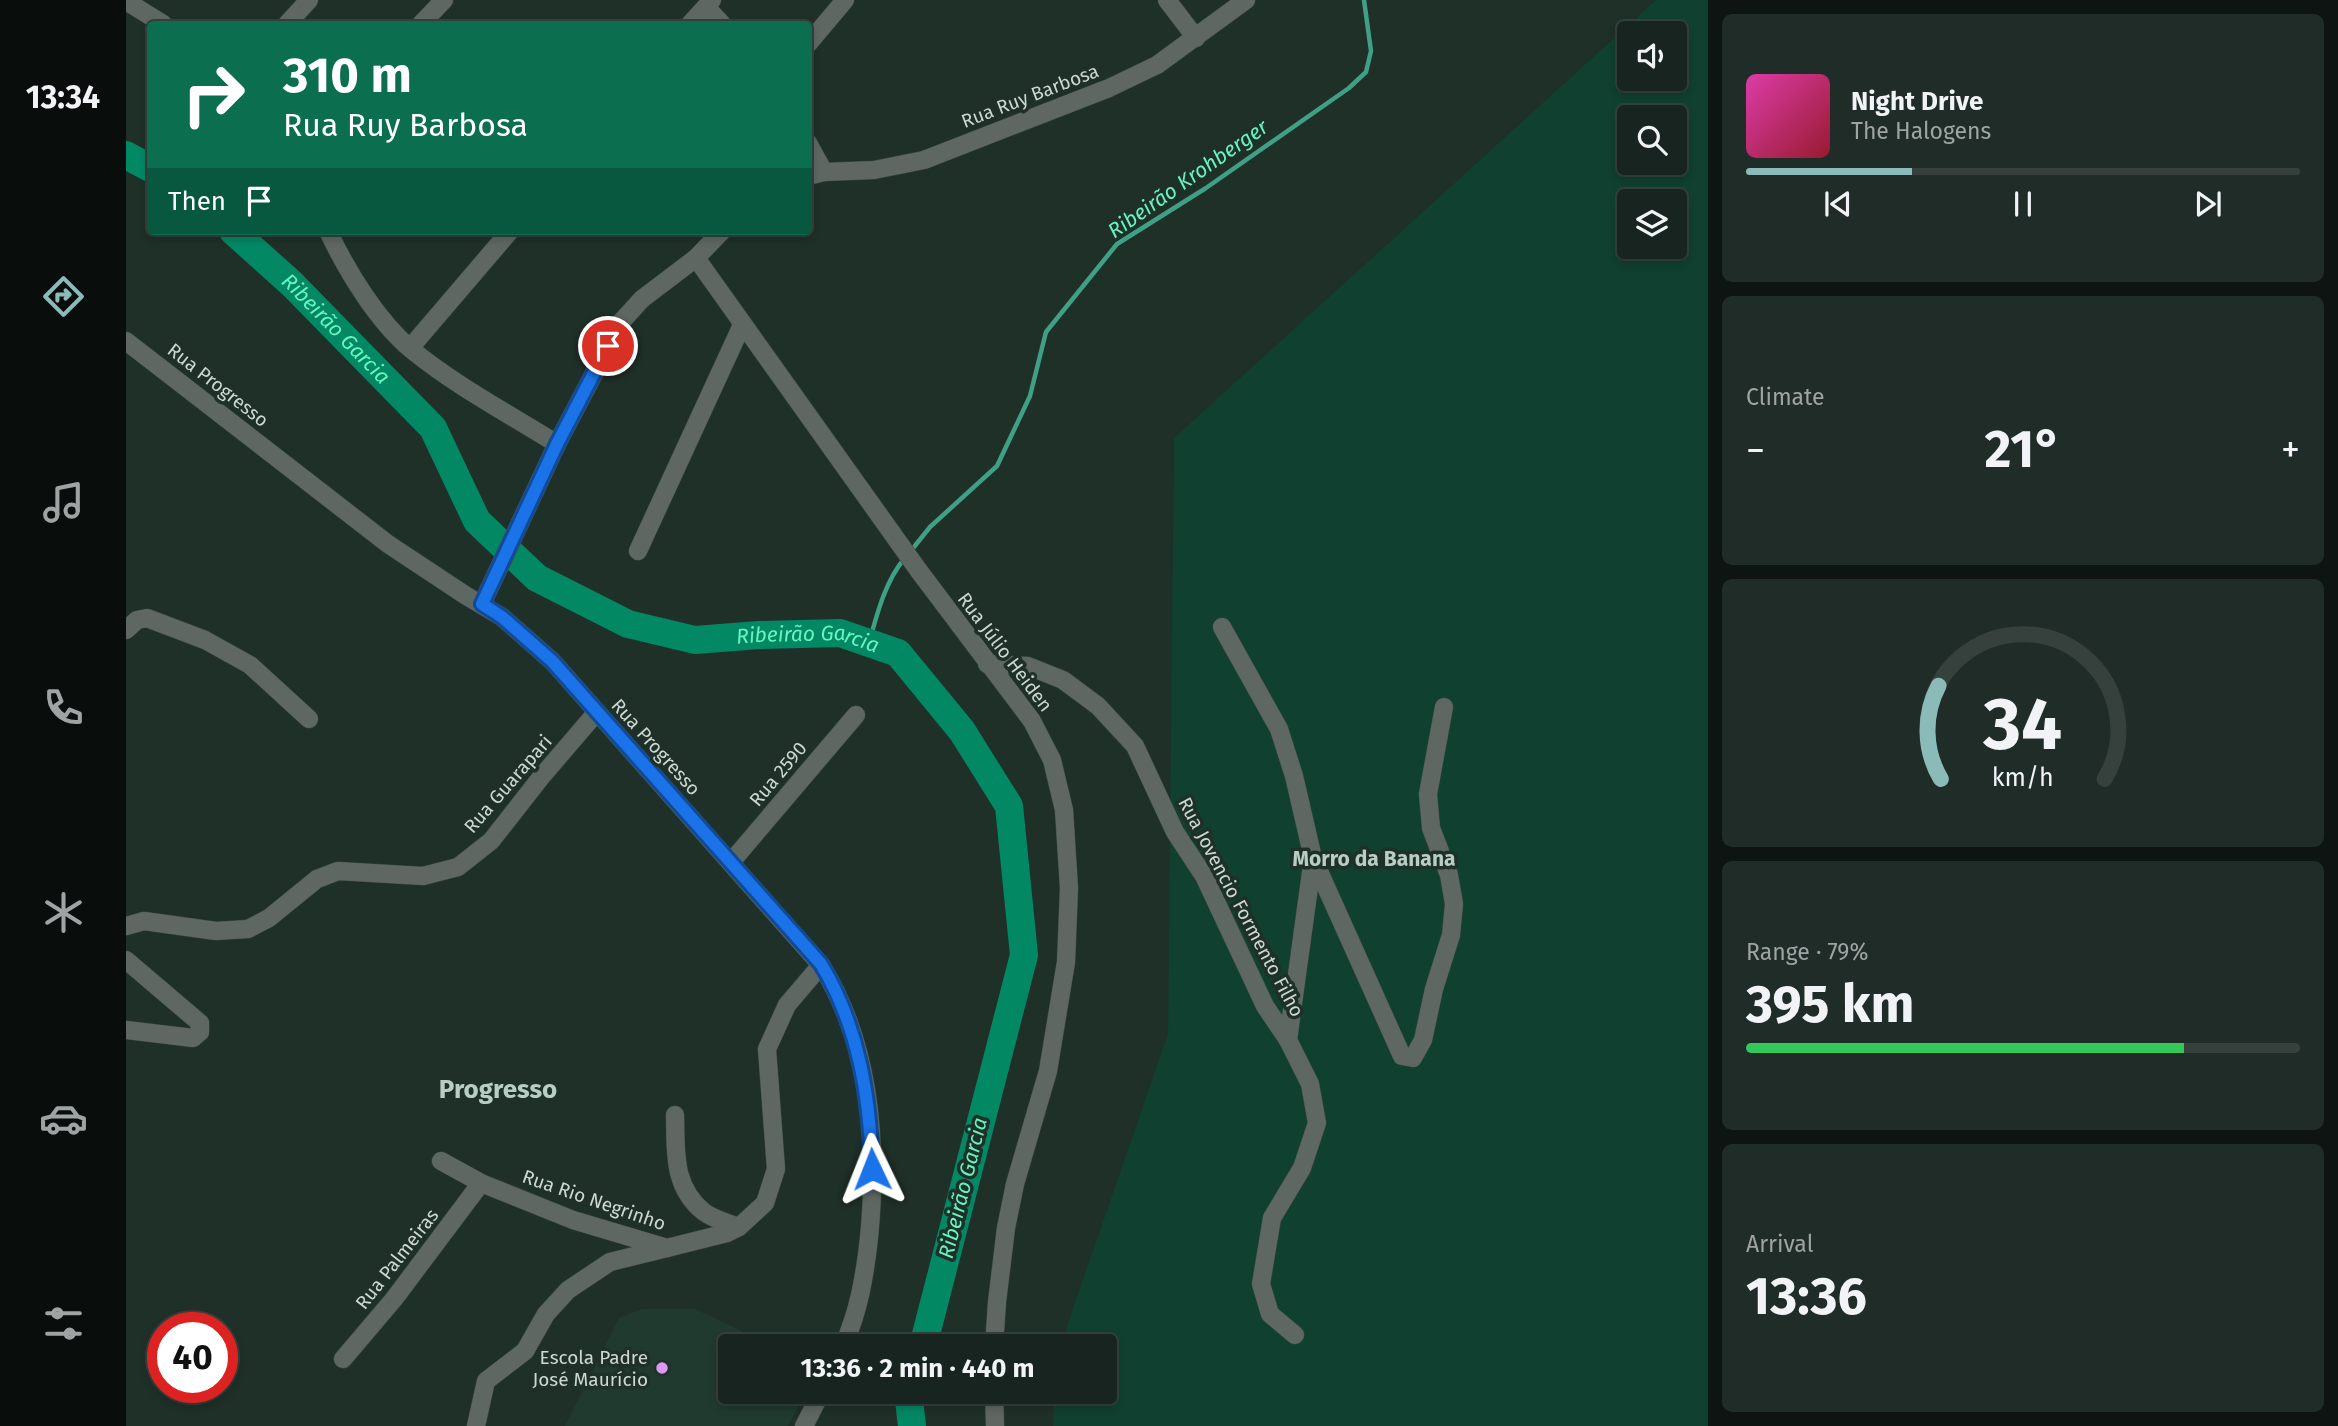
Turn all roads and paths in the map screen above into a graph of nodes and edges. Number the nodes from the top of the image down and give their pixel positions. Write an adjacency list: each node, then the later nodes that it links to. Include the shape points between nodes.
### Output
1 (309, 0): 9 (street)
2 (444, 0): 10 (street)
3 (845, 0): 14 (street)
4 (1167, 0): 13 (street)
5 (1246, 0): 13 (street, Rua Ruy Barbosa)
6 (126, 1): 8 (street)
7 (709, 4): 11 (street); 12 (street)
8 (158, 21)
9 (289, 21)
10 (424, 21)
11 (693, 21)
12 (720, 21)
13 (1196, 38): 15 (street, Rua Ruy Barbosa, via 1157,65 1109,88 924,160)
14 (812, 39)
15 (816, 174)
16 (330, 235): 22 (street, via 345,268)
17 (507, 235): 22 (street)
18 (718, 235): 19 (street)
19 (696, 258): 20 (street, Rua Júlio Heiden); 23 (street, via 642,299 621,322)
20 (742, 325): 24 (street); 28 (street, Rua Júlio Heiden)
21 (126, 341): 25 (street, Rua Progresso, via 388,544)
22 (410, 348): 23 (street)
23 (557, 444): 25 (street)
24 (638, 551)
25 (482, 604): 30 (street, Rua Progresso, via 552,661)
26 (1222, 626): 33 (street, via 1279,729)
27 (126, 631): 32 (street, via 137,620 147,618 205,640 250,665)
28 (987, 664): 39 (street, Rua Jovencio Formento Filho, via 1028,666 1063,680 1098,706 1135,746 1175,832 1204,876 1265,1006); 46 (street, Rua Júlio Heiden, via 1032,721 1052,760 1064,810 1069,888 1066,962 1055,1040 1006,1228)
29 (1444, 707): 33 (street, via 1427,794 1431,828 1450,876 1454,904 1451,935 1423,1040 1413,1058 1402,1056)
30 (596, 713): 34 (street, Rua Progresso); 35 (street, Rua Guarapari, via 491,841 458,867 423,876 338,871 317,879 248,929 216,931 144,921)
31 (856, 715): 34 (street, Rua 2590)
32 (309, 719)
33 (1313, 858): 39 (street, Rua Jovencio Formento Filho)
34 (732, 861): 37 (street, Rua Progresso)
35 (126, 926)
36 (126, 960): 38 (street, via 200,1023 200,1032 193,1038)
37 (821, 964): 43 (street, Rua Rio Negrinho, via 787,1004 767,1049 776,1169 765,1203); 45 (street, Rua Progresso, via 837,990 859,1052 871,1121 873,1194 866,1270)
38 (126, 1030)
39 (1288, 1040): 47 (street, via 1310,1084 1317,1123 1302,1168 1272,1219 1261,1284 1270,1314)
40 (676, 1115): 43 (street, via 676,1168 688,1195 705,1213)
41 (441, 1161): 42 (street, Rua Rio Negrinho)
42 (481, 1183): 44 (street, Rua Rio Negrinho, via 573,1220); 48 (street, Rua Palmeiras)
43 (739, 1227): 44 (street, Rua Rio Negrinho)
44 (667, 1248): 51 (street, via 610,1262 568,1290 546,1314 525,1351 486,1381)
45 (848, 1334)
46 (995, 1334)
47 (1296, 1335)
48 (343, 1359)
49 (815, 1404): 52 (street)
50 (994, 1404): 53 (street)
51 (476, 1426)
52 (804, 1426)
53 (995, 1426)

